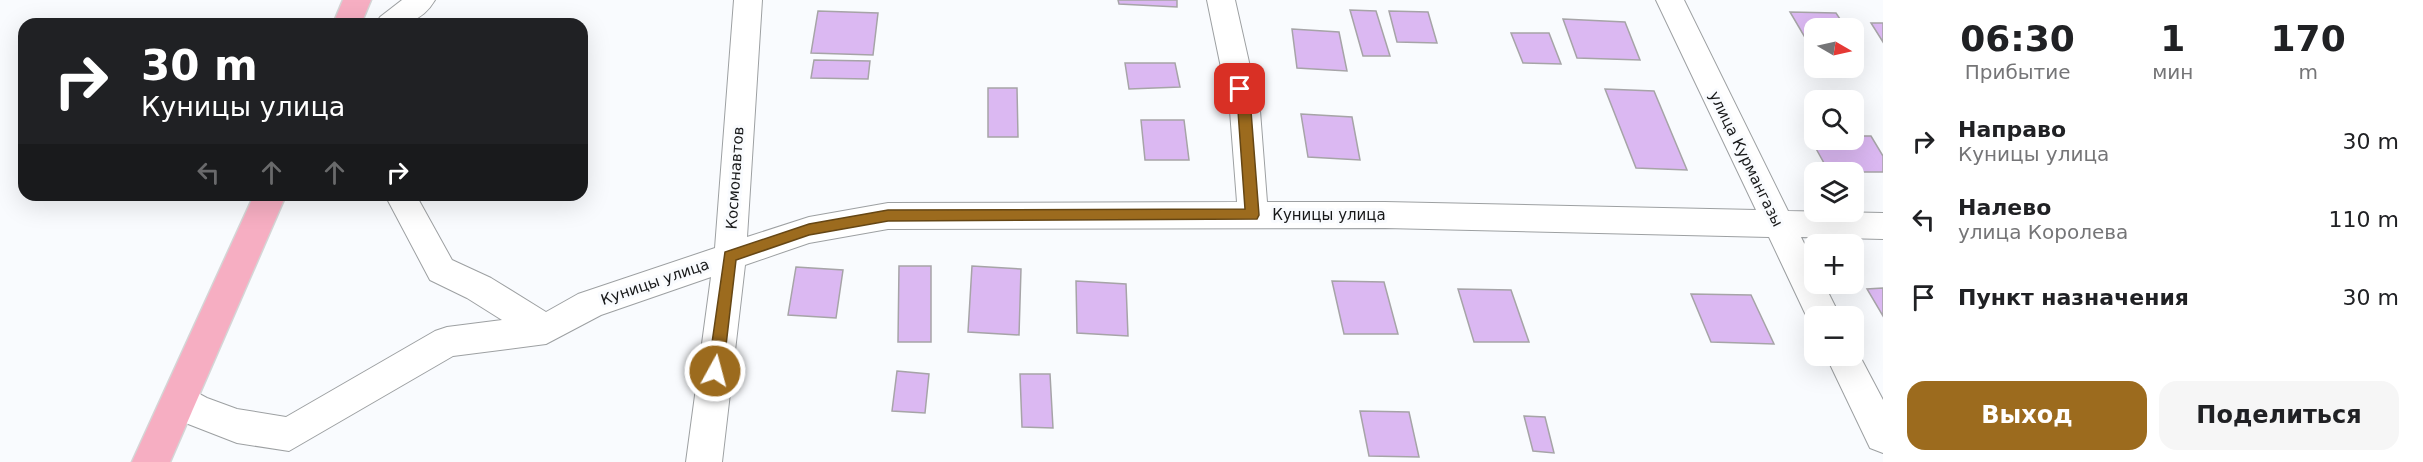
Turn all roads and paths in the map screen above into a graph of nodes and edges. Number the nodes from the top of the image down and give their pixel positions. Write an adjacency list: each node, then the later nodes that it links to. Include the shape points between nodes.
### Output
1 (357, 0): 6 (main road)
2 (421, 0): 7 (street)
3 (748, 0): 13 (street, Космонавтов)
4 (1221, 0): 10 (street, via 1245,111)
5 (1670, 0): 11 (street, улица Курмангазы)
6 (349, 18)
7 (398, 18)
8 (267, 201): 17 (main road)
9 (403, 201): 15 (street, via 441,270)
10 (1252, 215): 11 (street, Куницы улица); 13 (street, Куницы улица, via 888,216 809,230)
11 (1776, 222): 12 (street, Куницы улица); 14 (street, улица Курмангазы)
12 (1883, 226)
13 (730, 257): 15 (street, Куницы улица, via 590,304); 20 (street, Космонавтов)
14 (1818, 306)
15 (546, 329): 17 (street, Куницы улица, via 447,342 289,434 237,426 195,410)
16 (1848, 366): 18 (street)
17 (179, 399): 19 (main road)
18 (1883, 436)
19 (151, 462)
20 (704, 462)

